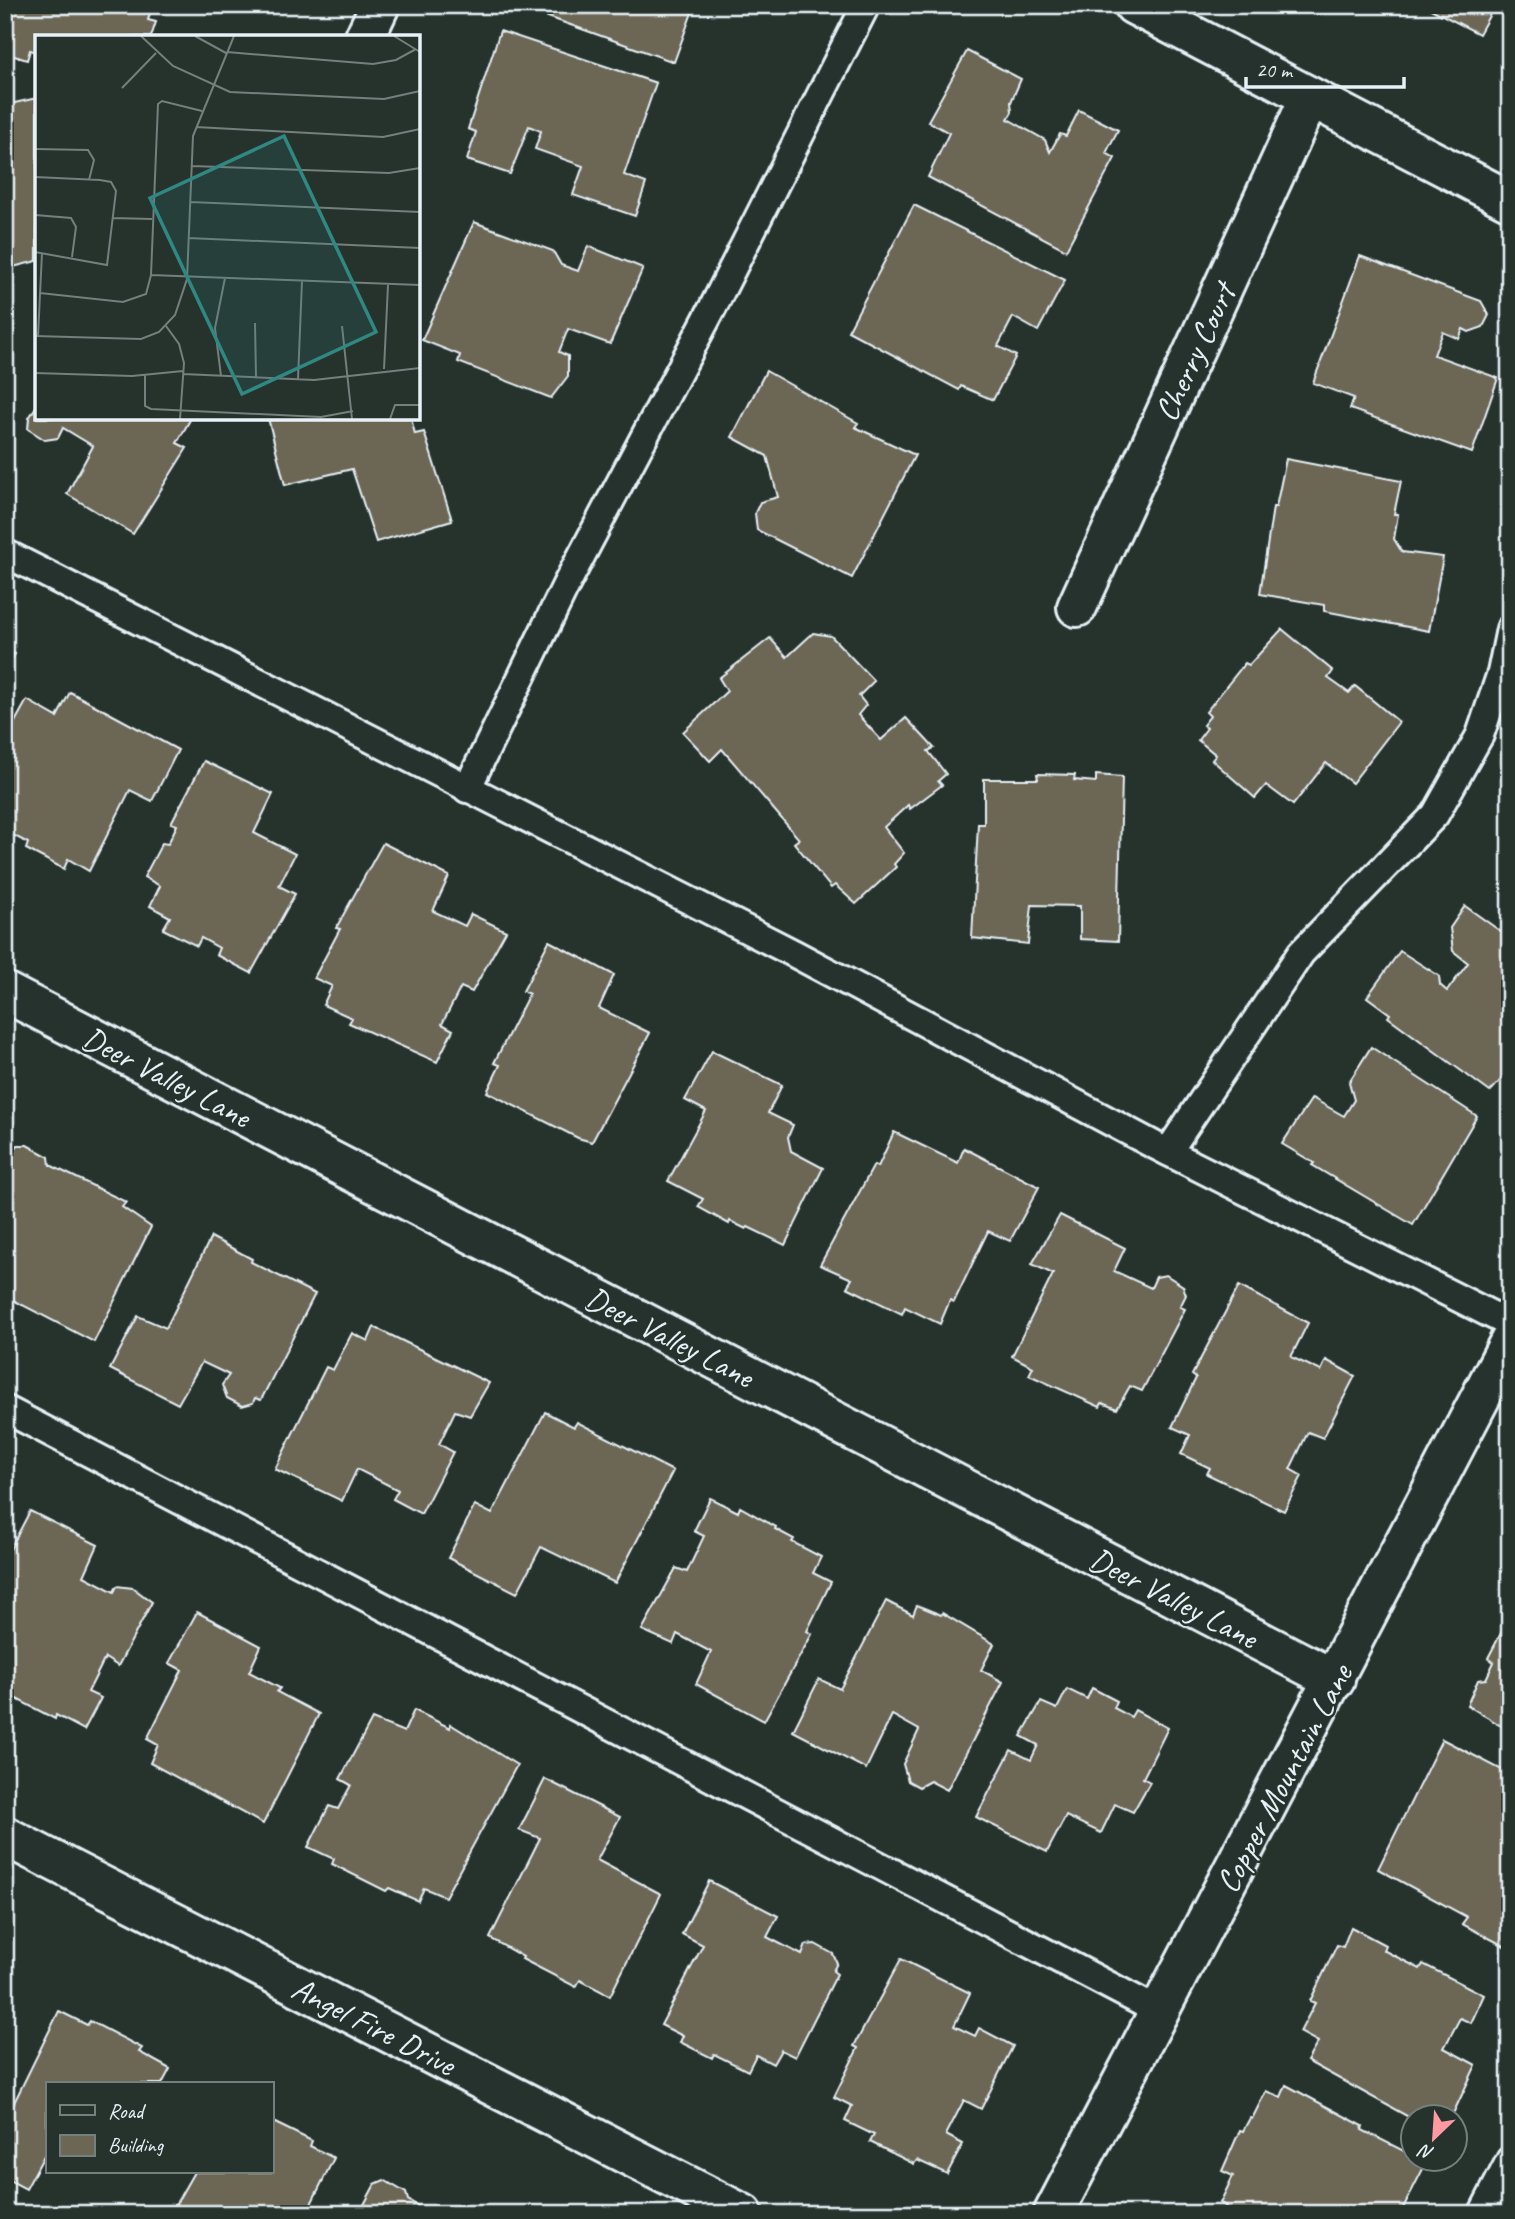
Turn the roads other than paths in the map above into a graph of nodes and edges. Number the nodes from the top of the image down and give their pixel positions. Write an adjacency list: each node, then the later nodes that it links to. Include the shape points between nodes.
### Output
1 (380, 5): 4 (street)
2 (866, 5): 10 (lane, via 566,586)
3 (1134, 5): 5 (street)
4 (366, 35)
5 (1310, 97): 6 (street); 8 (street, Cherry Court)
6 (1510, 201)
7 (5, 553): 10 (lane)
8 (1077, 607)
9 (1510, 629): 12 (lane, via 1480,735 1435,815 1301,953)
10 (467, 789): 12 (lane, via 795,954)
11 (5, 992): 16 (street, Deer Valley Lane)
12 (1168, 1152): 13 (lane)
13 (1510, 1324)
14 (1510, 1341): 16 (street, Copper Mountain Lane)
15 (5, 1409): 18 (lane)
16 (1335, 1680): 18 (street, Copper Mountain Lane)
17 (5, 1836): 20 (street, Angel Fire Drive)
18 (1160, 2012): 21 (street, Copper Mountain Lane)
19 (1510, 2160): 22 (lane)
20 (743, 2214)
21 (1053, 2214)
22 (1482, 2214)

